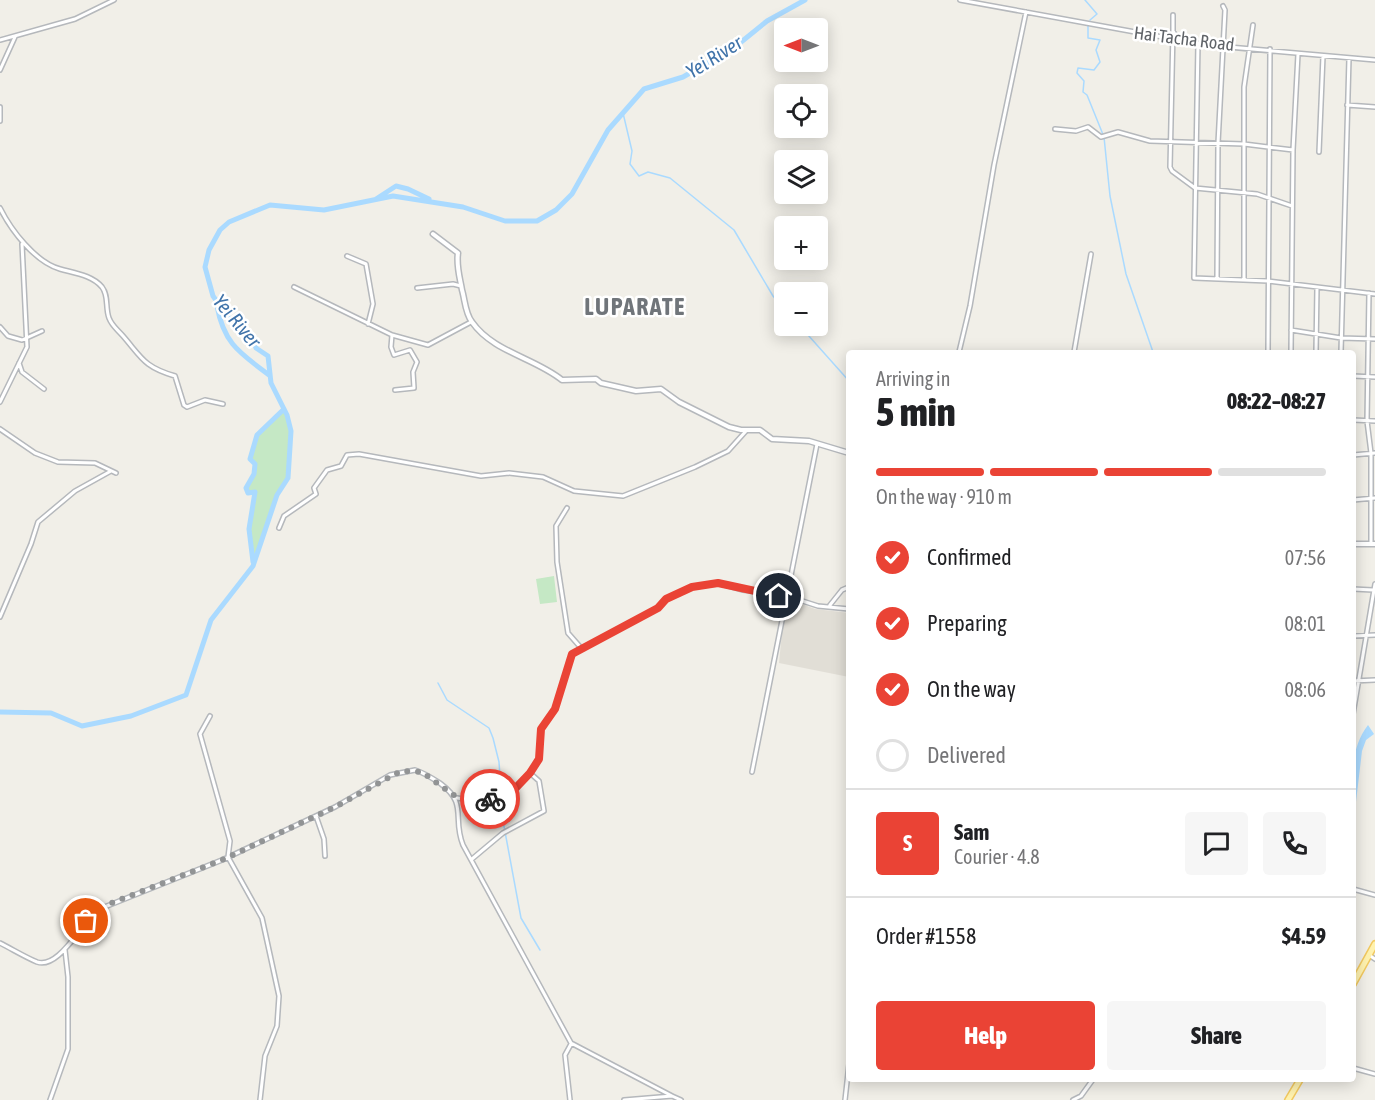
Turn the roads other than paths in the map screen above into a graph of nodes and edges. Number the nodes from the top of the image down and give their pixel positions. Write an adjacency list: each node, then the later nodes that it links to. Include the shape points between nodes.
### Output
1 (114, 0): 8 (street, via 75,19)
2 (960, 0): 4 (street, Hai Tacha Road)
3 (1223, 6): 13 (street)
4 (1026, 12): 10 (street, Hai Tacha Road, via 1168,38); 65 (street)
5 (1173, 15): 7 (street)
6 (1253, 25): 14 (street)
7 (1173, 31): 10 (street); 11 (street)
8 (15, 37): 9 (street); 20 (street)
9 (0, 40)
10 (1172, 42): 11 (street, Hai Tacha Road); 27 (street)
11 (1180, 42): 12 (street, Hai Tacha Road)
12 (1198, 43): 13 (street, Hai Tacha Road); 26 (street)
13 (1222, 45): 14 (street, Hai Tacha Road); 28 (street)
14 (1250, 47): 15 (street, Hai Tacha Road); 29 (street, via 1244,87)
15 (1270, 50): 16 (street, Hai Tacha Road); 30 (street)
16 (1298, 54): 17 (street, Hai Tacha Road); 31 (street)
17 (1323, 56): 18 (street, Hai Tacha Road); 32 (street)
18 (1349, 58): 19 (street, Hai Tacha Road); 21 (street)
19 (1375, 60)
20 (0, 70)
21 (1347, 105): 23 (street); 51 (street)
22 (0, 107): 24 (street)
23 (1375, 107)
24 (0, 121)
25 (1055, 129): 27 (street, via 1076,131 1088,127 1101,137 1118,132)
26 (1195, 141): 27 (street); 28 (street); 33 (street)
27 (1171, 142): 33 (street, via 1170,167)
28 (1218, 143): 29 (street); 34 (street)
29 (1244, 144): 30 (street); 35 (street)
30 (1267, 149): 31 (street); 36 (street)
31 (1293, 150): 37 (street)
32 (1319, 152)
33 (1195, 188): 34 (street); 43 (street, via 1194,278)
34 (1218, 191): 35 (street); 43 (street)
35 (1244, 193): 36 (street); 44 (street)
36 (1268, 197): 37 (street); 45 (street)
37 (1292, 206): 46 (street)
38 (0, 208): 40 (street)
39 (433, 234): 47 (street, via 458,253)
40 (22, 242): 62 (street); 78 (street, via 55,267 78,272 99,284 106,295 106,309 113,326 151,368 176,376 184,405 205,400)
41 (1091, 254): 66 (street)
42 (347, 256): 55 (street, via 366,264 374,304)
43 (1217, 279): 44 (street)
44 (1244, 280): 45 (street)
45 (1268, 281): 46 (street); 67 (street)
46 (1291, 283): 49 (street); 57 (street)
47 (461, 286): 50 (street); 54 (street)
48 (294, 287): 55 (street)
49 (1317, 287): 51 (street); 59 (street)
50 (417, 288)
51 (1341, 291): 52 (street); 61 (street)
52 (1369, 293): 53 (street); 63 (street)
53 (1375, 294)
54 (471, 322): 60 (street, via 428,345); 83 (street, via 498,345 550,370 562,380 596,379 636,391 661,389 707,417)
55 (368, 324): 60 (street)
56 (0, 327): 62 (street, via 8,336)
57 (1291, 330): 59 (street); 68 (street)
58 (42, 331): 62 (street)
59 (1316, 334): 61 (street); 69 (street)
60 (392, 335): 76 (street, via 394,355 410,350 417,362 414,388)
61 (1341, 338): 63 (street); 70 (street)
62 (26, 339): 71 (street, via 27,347)
63 (1369, 339): 64 (street); 73 (street)
64 (1375, 339)
65 (959, 350)
66 (1074, 350)
67 (1268, 350)
68 (1291, 350)
69 (1316, 350)
70 (1341, 350)
71 (19, 363): 75 (street, via 22,372); 77 (street)
72 (1356, 376): 73 (street)
73 (1368, 377): 74 (street); 80 (street)
74 (1375, 377)
75 (44, 389)
76 (395, 390)
77 (0, 402)
78 (223, 404)
79 (1356, 420): 80 (street)
80 (1367, 421): 81 (street); 86 (street)
81 (1375, 422)
82 (0, 429): 88 (street, via 35,453 57,462 95,463)
83 (746, 431): 84 (street, via 760,430 772,439); 93 (street, via 728,451 623,496 574,491 543,477 509,473 481,476 347,455 340,466 327,470 314,488 316,494 284,516)
84 (817, 444): 85 (street); 100 (street)
85 (846, 452)
86 (1373, 453): 87 (street); 90 (street)
87 (1356, 455)
88 (111, 471): 89 (street); 103 (street, via 75,491 38,522)
89 (116, 473)
90 (1373, 498): 91 (street); 95 (street)
91 (1356, 500)
92 (567, 508): 107 (street, via 556,526 557,562 568,633)
93 (279, 528)
94 (1356, 544): 95 (street)
95 (1373, 544)
96 (1375, 584): 99 (street)
97 (846, 588): 101 (street)
98 (1356, 589): 99 (street)
99 (1374, 590): 104 (street)
100 (787, 596): 101 (street, via 818,606); 107 (street, via 718,583 692,587); 112 (street)
101 (830, 605): 102 (street)
102 (846, 608)
103 (0, 616)
104 (1366, 635): 105 (street); 106 (street); 108 (street)
105 (1375, 635)
106 (1356, 636)
107 (582, 649): 113 (street, via 572,654 555,709 541,729 539,759)
108 (1356, 677)
109 (1375, 680): 110 (street)
110 (1356, 681)
111 (210, 716): 117 (street, via 200,734 230,841)
112 (752, 772)
113 (530, 773): 114 (street, via 509,795 477,801); 118 (street, via 540,781 544,811 503,833)
114 (456, 798): 115 (street, via 426,774 408,770 390,775); 118 (street, via 459,836)
115 (316, 816): 116 (street); 117 (street)
116 (325, 856)
117 (228, 857): 123 (street, via 96,911); 135 (street, via 262,918 279,996)
118 (471, 859): 127 (street)
119 (1356, 890): 120 (street)
120 (1375, 894)
121 (0, 943): 123 (street, via 39,963 54,959)
122 (1375, 944): 124 (main road)
123 (65, 949): 134 (street, via 68,1049)
124 (1369, 955): 125 (street); 126 (main road)
125 (1375, 959)
126 (1356, 979)
127 (571, 1043): 133 (street); 136 (street, via 565,1055)
128 (1356, 1069): 129 (street)
129 (1375, 1074)
130 (847, 1082): 139 (street)
131 (1091, 1082): 140 (street)
132 (1298, 1082): 141 (main road)
133 (672, 1096): 137 (street); 138 (street)
134 (50, 1100)
135 (260, 1100)
136 (570, 1100)
137 (624, 1100)
138 (681, 1100)
139 (845, 1100)
140 (1073, 1100)
141 (1288, 1100)

